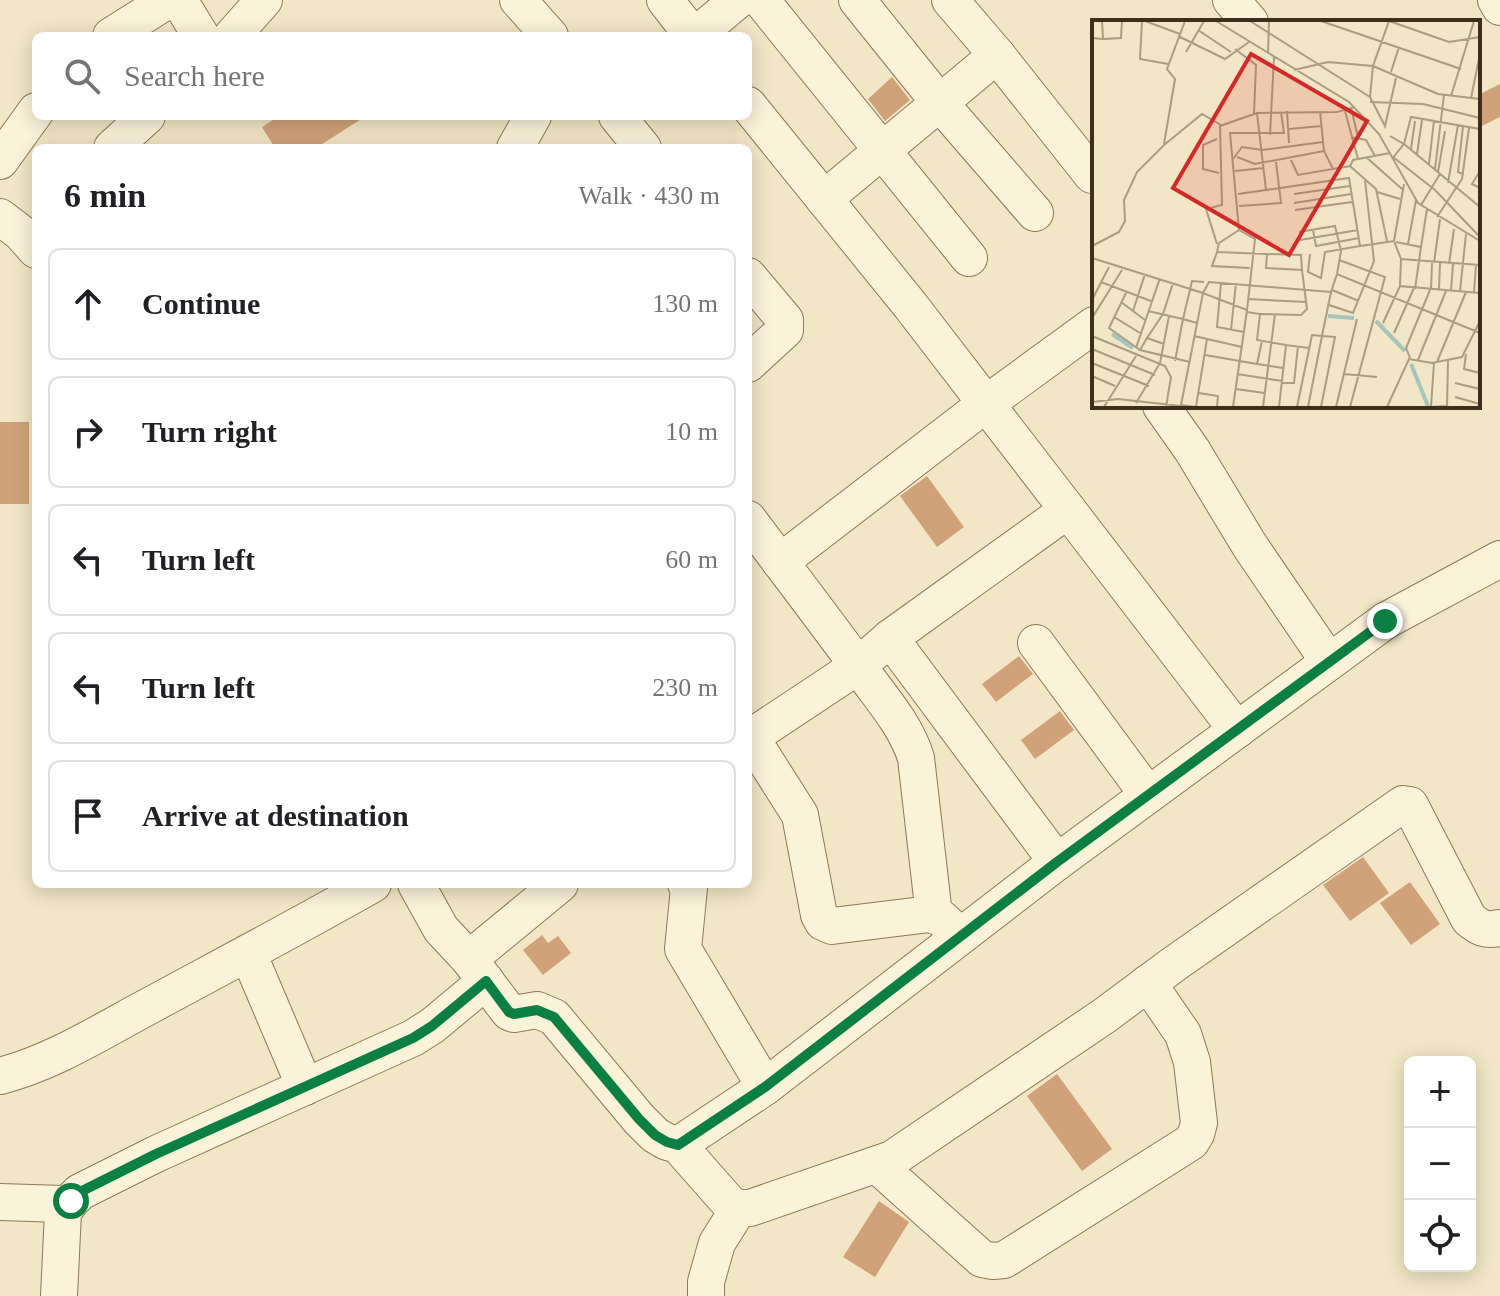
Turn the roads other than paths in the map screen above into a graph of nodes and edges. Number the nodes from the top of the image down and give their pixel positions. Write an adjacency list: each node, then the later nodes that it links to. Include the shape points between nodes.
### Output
1 (168, 0): 14 (street)
2 (179, 0): 15 (street)
3 (264, 0): 16 (street)
4 (518, 0): 17 (street)
5 (665, 0): 18 (street)
6 (738, 0): 19 (street)
7 (761, 0): 30 (street)
8 (857, 0): 21 (street)
9 (950, 0): 20 (street)
10 (1231, 0): 13 (street)
11 (1496, 0): 12 (street)
12 (1500, 7)
13 (1248, 20)
14 (117, 32)
15 (199, 32)
16 (236, 32)
17 (546, 32)
18 (691, 32)
19 (699, 32)
20 (997, 55): 21 (street); 32 (street)
21 (939, 102): 30 (street); 34 (street)
22 (752, 110): 33 (street)
23 (32, 117): 31 (street)
24 (143, 120): 27 (street)
25 (531, 120): 28 (street)
26 (620, 120): 29 (street)
27 (116, 144)
28 (517, 144)
29 (640, 144)
30 (883, 149): 33 (street); 35 (street)
31 (0, 161)
32 (1092, 175)
33 (824, 199): 39 (street)
34 (1035, 213)
35 (969, 258)
36 (752, 281): 38 (street, via 786,326)
37 (1092, 326): 39 (street)
38 (752, 360)
39 (987, 403): 41 (street); 44 (street)
40 (1162, 408): 47 (street)
41 (1068, 510): 45 (street); 51 (street)
42 (752, 524): 44 (street)
43 (1500, 559): 47 (street, via 1385,621)
44 (780, 562): 48 (street)
45 (890, 638): 48 (street); 49 (street)
46 (1036, 643): 54 (street)
47 (1329, 662): 51 (street)
48 (858, 666): 50 (street); 52 (street)
49 (938, 703): 50 (street); 55 (street)
50 (903, 728): 60 (street, via 916,758)
51 (1237, 730): 54 (street)
52 (752, 734)
53 (752, 741): 60 (street, via 800,815 823,922 832,926 930,914)
54 (1148, 795): 55 (street)
55 (1057, 862): 60 (street)
56 (366, 888): 62 (street)
57 (418, 888): 63 (street, via 441,929)
58 (556, 888): 63 (street)
59 (689, 888): 67 (street, via 683,949)
60 (948, 926): 67 (street)
61 (1500, 928): 64 (street, via 1488,931 1469,919 1410,805 1403,804)
62 (248, 953): 65 (street, via 65,1051); 66 (street)
63 (478, 970): 66 (street, via 432,1026); 68 (street, via 509,1012 537,1010 554,1017 639,1119 655,1135)
64 (1148, 983): 69 (street); 69 (street, via 1183,1034 1192,1062 1199,1123 1191,1142 1004,1260 993,1261 982,1259)
65 (0, 1076)
66 (305, 1087): 70 (street, via 156,1154)
67 (765, 1087): 68 (street)
68 (678, 1145): 72 (street)
69 (877, 1165): 72 (street)
70 (71, 1201): 71 (street); 73 (street, via 63,1212)
71 (0, 1202)
72 (739, 1208): 74 (street, via 717,1243)
73 (59, 1296)
74 (706, 1296)

